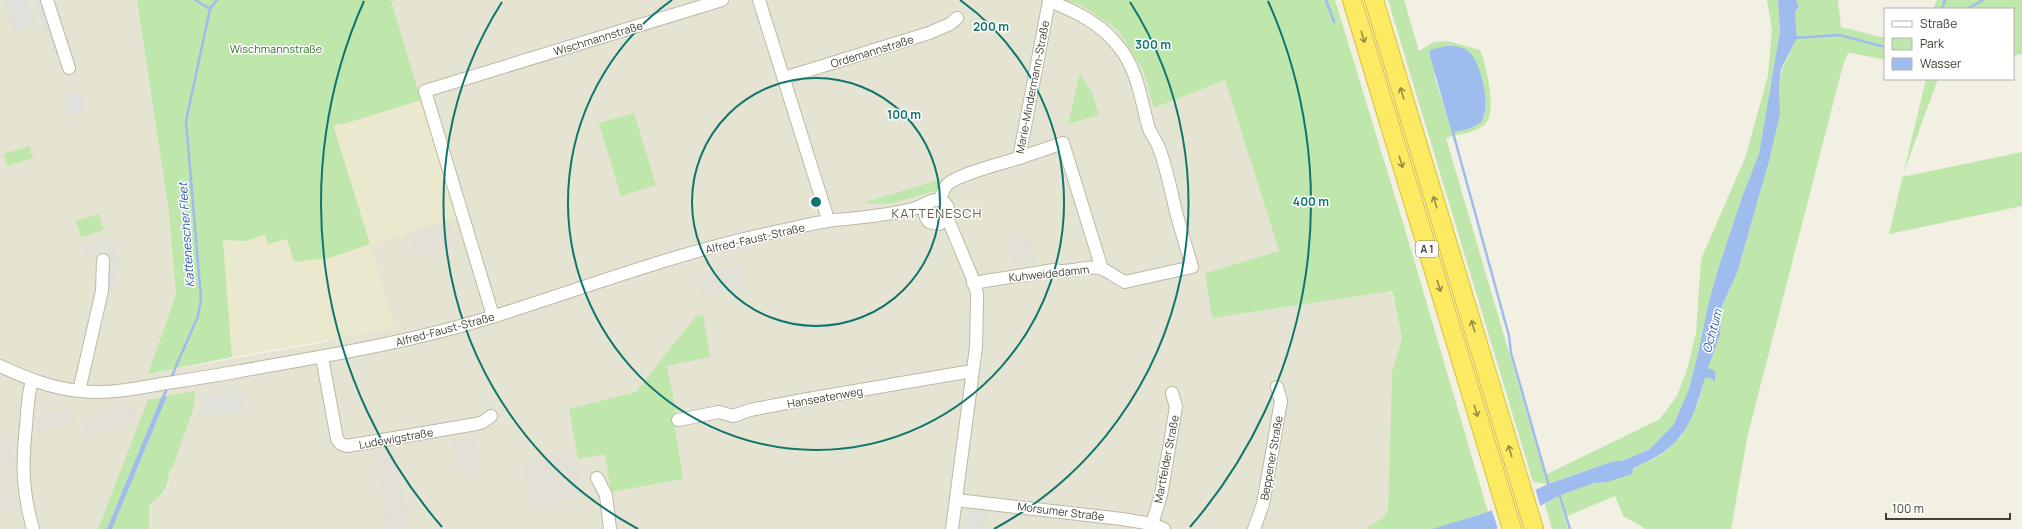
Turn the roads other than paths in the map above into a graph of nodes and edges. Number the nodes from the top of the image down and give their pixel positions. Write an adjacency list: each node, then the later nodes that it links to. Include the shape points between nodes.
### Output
1 (47, 0): 7 (street)
2 (722, 0): 20 (street, Wischmannstraße, via 425,91)
3 (759, 0): 8 (street)
4 (1352, 0): 39 (highway, A 1, one-way to 39)
5 (1374, 0): 33 (highway, A 1, one-way to 5)
6 (957, 18): 8 (street, Ordemannstraße, via 929,34)
7 (69, 68)
8 (784, 78): 14 (street)
9 (1018, 158): 10 (street, Marie-Mindermann-Straße, via 949,183 944,187); 17 (street, Marie-Mindermann-Straße, via 1049,1 1069,9 1100,28 1120,47 1129,62 1174,198); 18 (street, via 1063,143)
10 (939, 200): 11 (street, Alfred-Faust-Straße); 15 (street, Alfred-Faust-Straße, via 947,207)
11 (927, 204): 12 (street, Alfred-Faust-Straße, via 916,209); 13 (street)
12 (884, 215): 13 (street, Alfred-Faust-Straße); 14 (street, Alfred-Faust-Straße)
13 (925, 217): 15 (street, Alfred-Faust-Straße, via 929,222)
14 (827, 221): 20 (street, Alfred-Faust-Straße, via 686,254)
15 (943, 221): 19 (street, Alfred-Faust-Straße)
16 (102, 260): 26 (street, via 102,291)
17 (1192, 268): 18 (street, Kuhweidedamm, via 1125,282)
18 (1102, 269): 19 (street, Kuhweidedamm, via 1091,267 1060,272 1054,270)
19 (974, 283): 23 (street, Alfred-Faust-Straße, via 977,293 977,326)
20 (493, 316): 21 (street, Alfred-Faust-Straße, via 408,339)
21 (322, 357): 26 (street, Alfred-Faust-Straße, via 107,392); 28 (street, Ludewigstraße, via 337,438 341,444 347,446 476,424)
22 (0, 366): 24 (street, Alfred-Faust-Straße)
23 (972, 372): 29 (street, Hanseatenweg, via 808,399 732,416 719,412); 31 (street, Alfred-Faust-Straße)
24 (32, 380): 26 (street, Alfred-Faust-Straße); 34 (street, via 22,472)
25 (1277, 388): 38 (street, Beppener Straße, via 1281,401 1263,504)
26 (78, 391)
27 (1172, 393): 32 (street, Martfelder Straße, via 1176,407 1161,495)
28 (491, 416)
29 (678, 420)
30 (597, 478): 35 (street, via 606,495)
31 (956, 500): 32 (street, Morsumer Straße, via 1073,512); 36 (street, Alfred-Faust-Straße)
32 (1152, 524): 37 (street, Morsumer Straße)
33 (1533, 526)
34 (33, 529)
35 (610, 529)
36 (952, 529)
37 (1164, 529)
38 (1254, 529)
39 (1512, 529)

